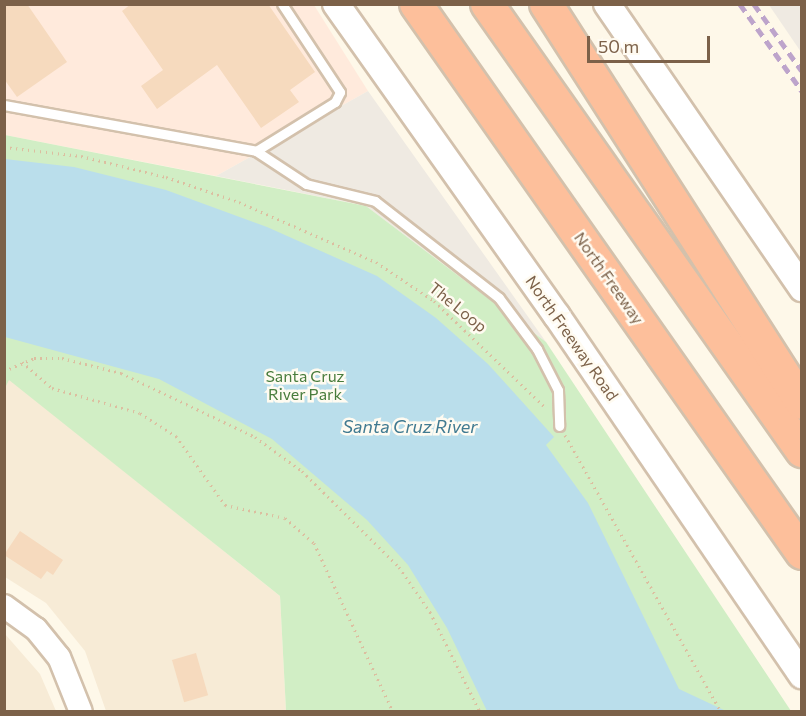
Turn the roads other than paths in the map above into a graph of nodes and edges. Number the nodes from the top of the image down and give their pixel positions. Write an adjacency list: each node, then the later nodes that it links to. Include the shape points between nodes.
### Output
1 (282, 4): 9 (lane, via 340,92 335,102)
2 (336, 4): 17 (main road, North Freeway Road, via 557,316)
3 (392, 4): 11 (highway)
4 (416, 4): 11 (highway, North Freeway)
5 (487, 4): 14 (highway)
6 (546, 4): 12 (highway)
7 (607, 4): 10 (main road)
8 (4, 105): 9 (lane)
9 (256, 151): 13 (lane, via 297,180 375,201 499,298 537,349 558,390)
10 (801, 288)
11 (622, 297): 15 (highway, North Freeway)
12 (801, 403)
13 (559, 426)
14 (801, 451)
15 (801, 553)
16 (4, 606): 18 (street, via 36,629 59,657)
17 (801, 675)
18 (81, 711)

